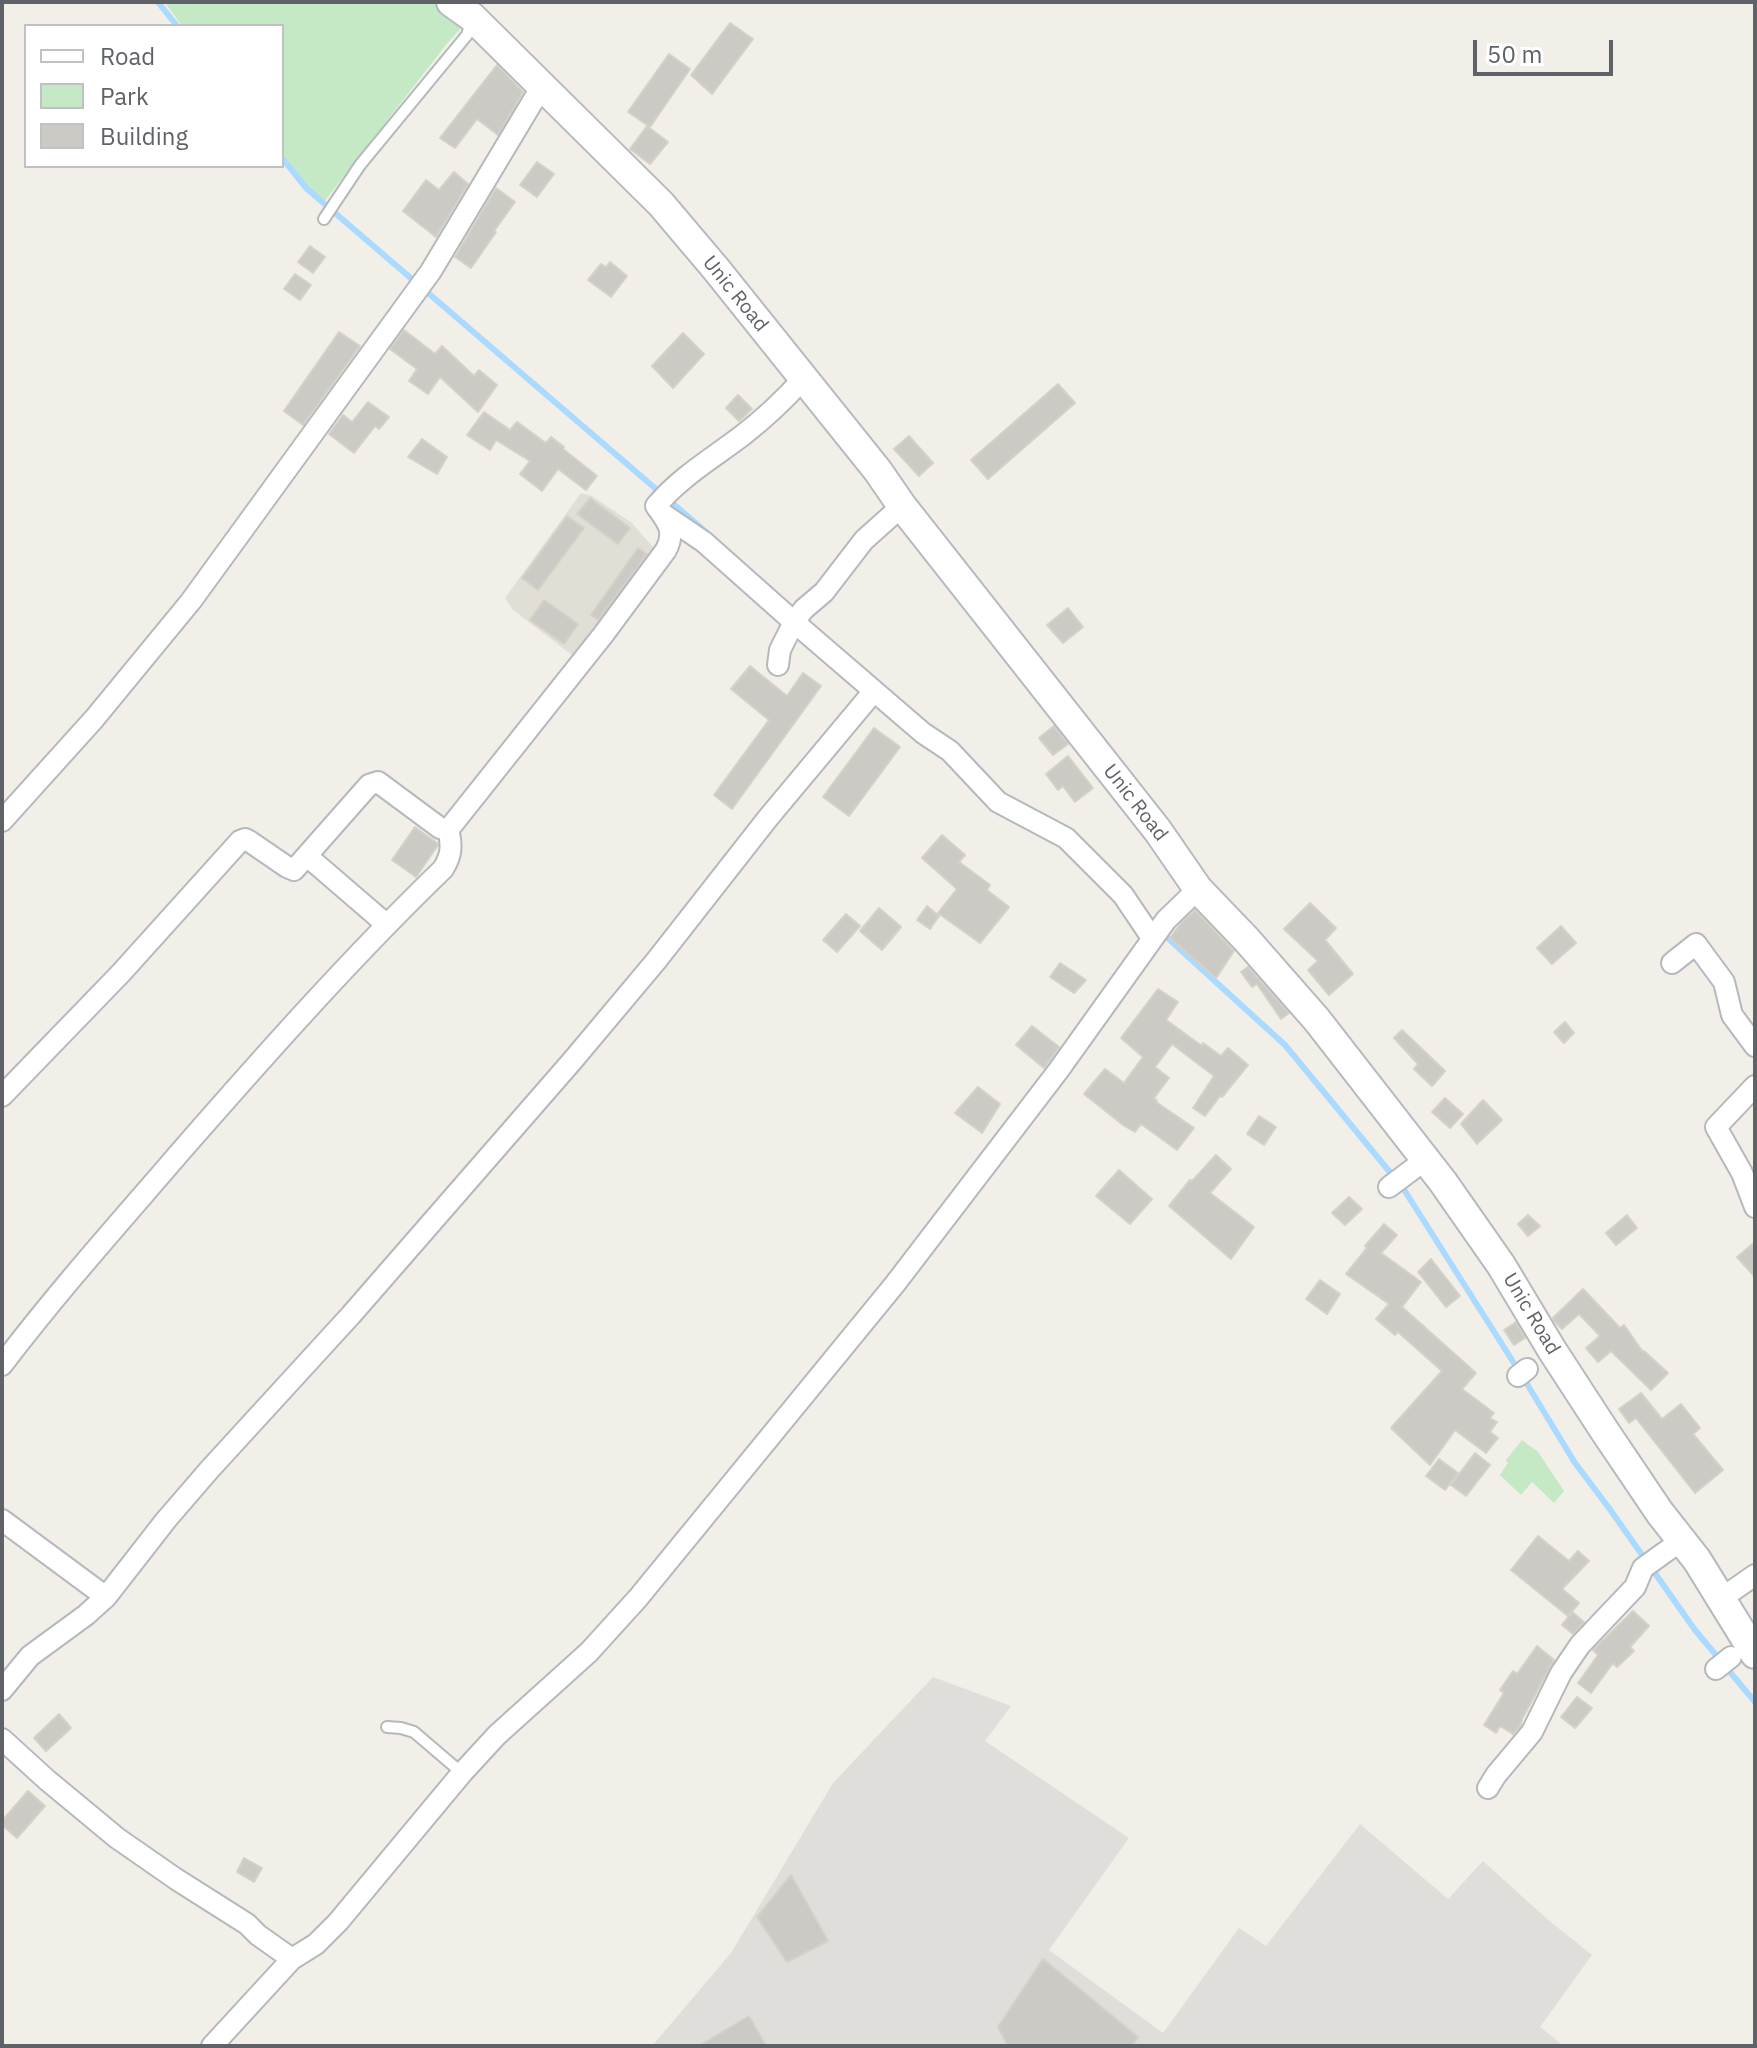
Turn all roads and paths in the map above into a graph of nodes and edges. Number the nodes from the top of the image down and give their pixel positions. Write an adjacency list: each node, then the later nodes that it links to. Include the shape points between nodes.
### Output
1 (462, 10): 2 (main road, Unic Road); 3 (lane, via 467,35 360,165)
2 (542, 86): 4 (main road, Unic Road, via 661,204); 10 (street, via 427,276 191,601)
3 (324, 219)
4 (803, 379): 5 (main road, Unic Road); 6 (street, via 742,436 670,488)
5 (902, 506): 7 (street, via 864,540); 13 (main road, Unic Road)
6 (658, 509): 7 (street); 11 (street, via 672,532 666,550)
7 (798, 617): 8 (street); 9 (street)
8 (778, 665)
9 (874, 691): 15 (street, via 950,751 998,802 1066,838 1123,895); 27 (street, via 573,1060 210,1469)
10 (2, 821)
11 (448, 829): 12 (street, via 373,782); 14 (street, via 449,860)
12 (307, 856): 14 (street); 19 (street, via 291,869 249,841 240,841)
13 (1198, 889): 15 (street); 20 (main road, Unic Road, via 1370,1086)
14 (386, 924): 23 (street, via 176,1157)
15 (1152, 938): 33 (street, via 895,1284 702,1521 594,1646)
16 (1672, 963): 17 (street, via 1696,944 1724,982 1732,1015)
17 (1755, 1046)
18 (1755, 1086): 22 (street, via 1716,1127)
19 (2, 1096)
20 (1417, 1167): 21 (street); 25 (main road, Unic Road, via 1443,1182 1501,1265 1536,1362)
21 (1389, 1187)
22 (1755, 1207)
23 (2, 1365)
24 (2, 1520): 27 (street)
25 (1682, 1540): 28 (main road, Unic Road); 34 (street, via 1649,1563 1635,1587 1580,1645 1532,1732)
26 (1755, 1575): 28 (street)
27 (106, 1597): 30 (street, via 30,1656)
28 (1722, 1598): 29 (main road, Unic Road)
29 (1734, 1660)
30 (2, 1690)
31 (387, 1727): 33 (lane, via 414,1732)
32 (2, 1739): 35 (street, via 117,1838)
33 (462, 1773): 35 (street, via 338,1922)
34 (1488, 1788)
35 (292, 1959): 36 (street)
36 (212, 2046)

